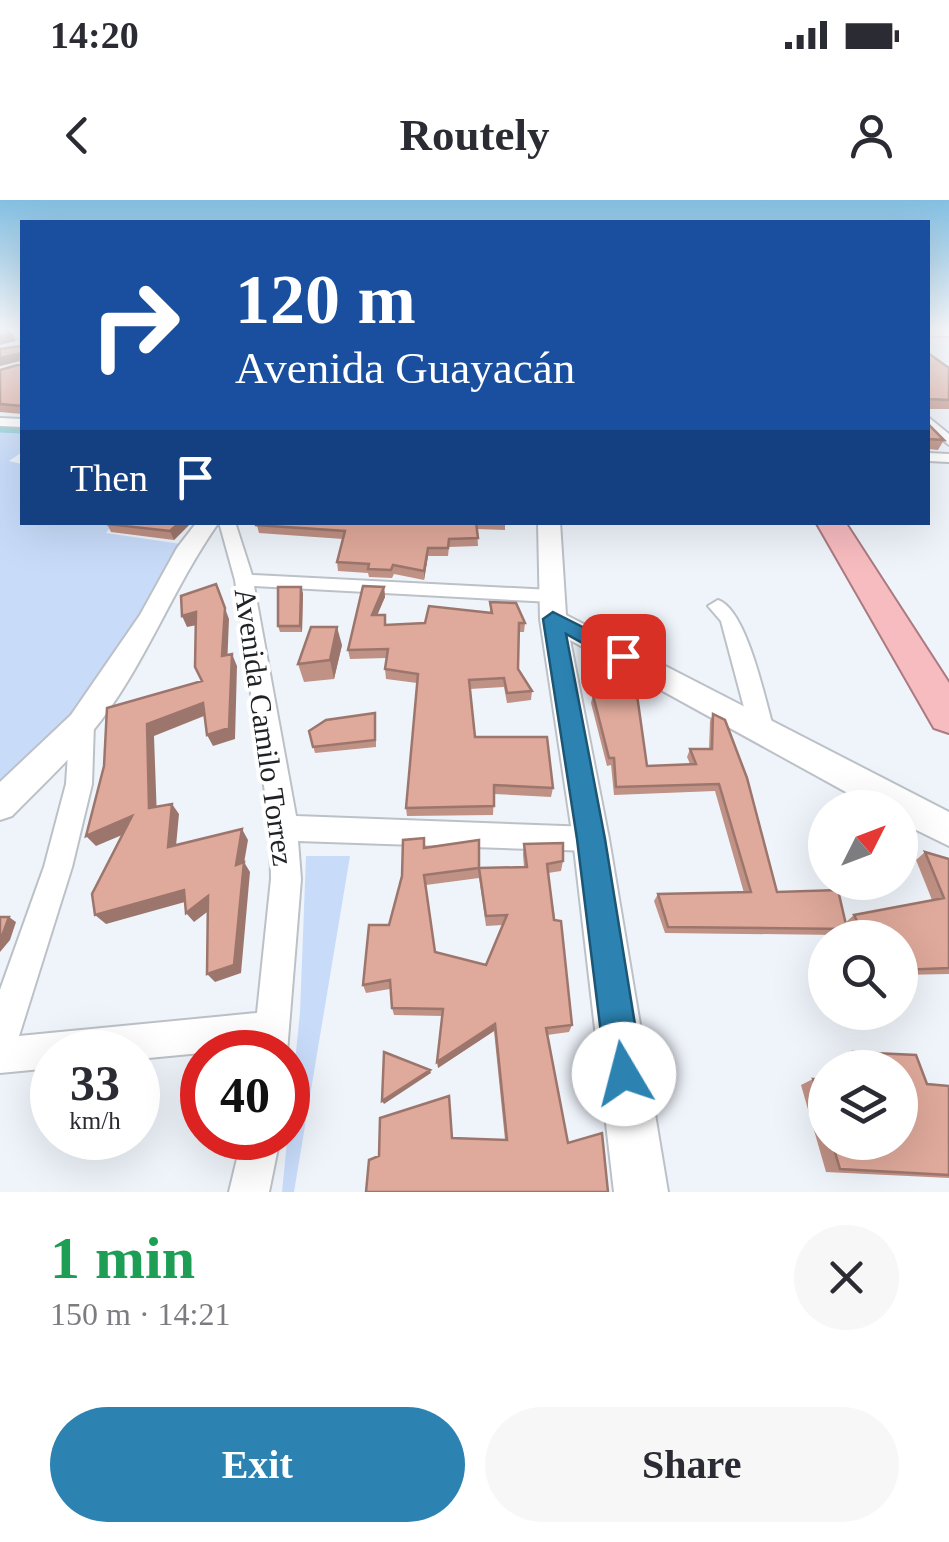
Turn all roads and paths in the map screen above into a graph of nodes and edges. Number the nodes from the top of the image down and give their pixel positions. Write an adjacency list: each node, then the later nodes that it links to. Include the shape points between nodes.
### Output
1 (930, 423): 2 (street)
2 (949, 441)
3 (207, 525): 13 (street)
4 (228, 525): 8 (street, Avenida Camilo Torrez)
5 (550, 525): 10 (street)
6 (832, 525): 12 (highway)
7 (849, 525): 11 (highway)
8 (244, 580): 10 (street); 16 (street, Avenida Camilo Torrez)
9 (718, 606): 14 (street, via 730,620)
10 (553, 607): 14 (street); 18 (street)
11 (949, 676)
12 (949, 716)
13 (82, 723): 15 (street); 20 (street, via 79,784 58,867)
14 (762, 730): 17 (street)
15 (0, 805)
16 (284, 828): 18 (street); 19 (street, Avenida Camilo Torrez, via 286,879)
17 (949, 830)
18 (591, 839): 25 (street)
19 (271, 1030)
20 (0, 1039)
21 (180, 1046): 22 (street)
22 (0, 1055)
23 (256, 1160): 24 (street)
24 (248, 1192)
25 (641, 1192)

